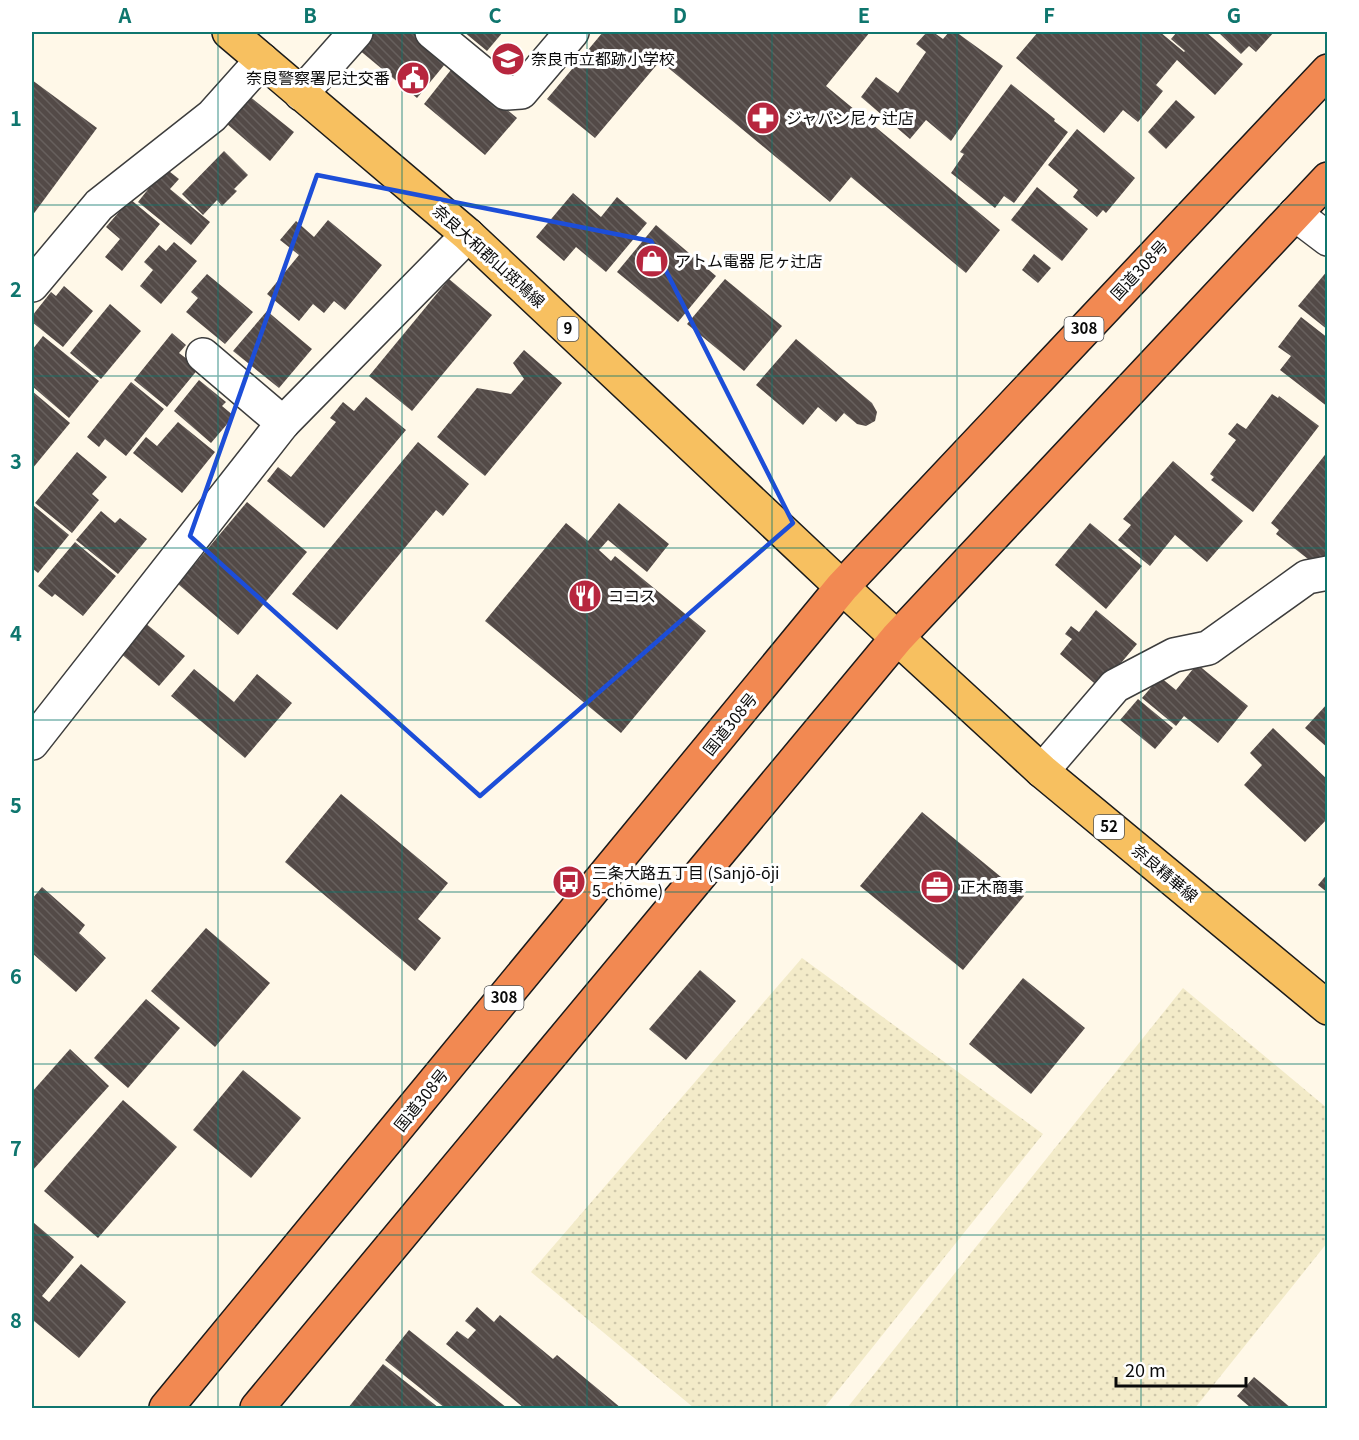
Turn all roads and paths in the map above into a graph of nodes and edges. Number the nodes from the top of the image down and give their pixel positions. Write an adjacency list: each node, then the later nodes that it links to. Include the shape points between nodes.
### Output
1 (229, 32): 5 (main road, 奈良大和郡山斑鳩線 / 9)
2 (356, 32): 7 (street)
3 (432, 32): 4 (street, via 506,93 521,92)
4 (572, 32)
5 (262, 60): 7 (main road, 奈良大和郡山斑鳩線 / 9); 12 (street, via 212,116 99,206)
6 (1328, 71): 16 (highway, 国道308号 / 308)
7 (301, 94): 10 (main road, 奈良大和郡山斑鳩線 / 9)
8 (1328, 179): 9 (highway)
9 (1294, 214): 11 (street); 17 (highway)
10 (468, 235): 14 (street); 16 (main road, 奈良大和郡山斑鳩線 / 9)
11 (1328, 239)
12 (32, 285)
13 (203, 355): 14 (street)
14 (283, 423): 18 (street)
15 (1328, 573): 19 (street, via 1307,577 1208,648 1174,655 1115,686)
16 (842, 587): 17 (main road, 奈良大和郡山斑鳩線 / 9); 21 (highway, 国道308号 / 308)
17 (897, 638): 19 (main road, 奈良精華線 / 52); 22 (highway)
18 (32, 742)
19 (1042, 771): 20 (main road, 奈良精華線 / 52)
20 (1328, 1008)
21 (166, 1408)
22 (257, 1408)

